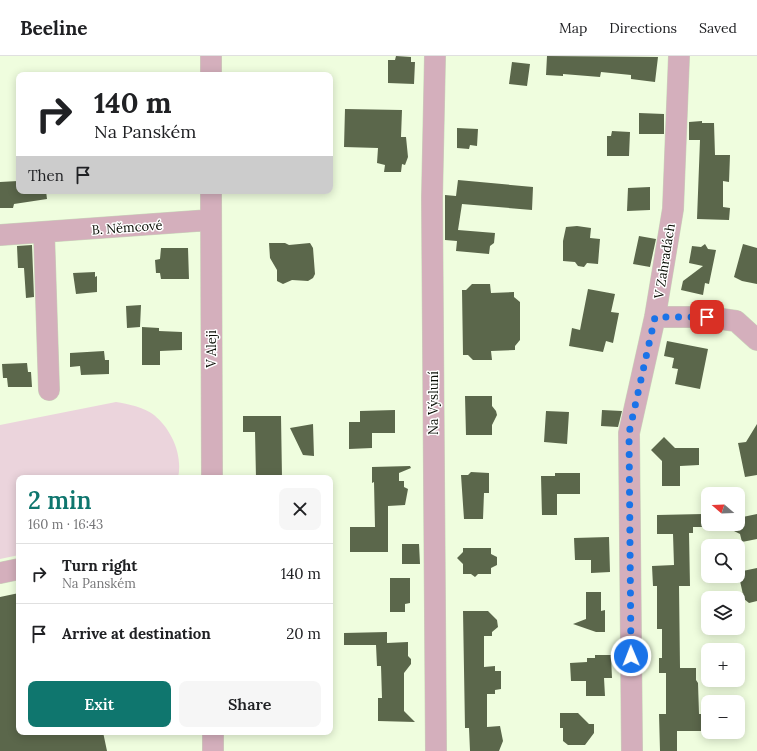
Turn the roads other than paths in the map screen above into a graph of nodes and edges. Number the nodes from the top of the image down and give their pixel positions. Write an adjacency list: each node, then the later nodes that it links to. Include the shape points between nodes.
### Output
1 (211, 56): 4 (street)
2 (435, 56): 17 (street, Na Výsluní, via 432,206)
3 (679, 56): 9 (street, V Zahradách, via 673,209)
4 (211, 72)
5 (211, 194): 6 (street, V Aleji)
6 (210, 220): 7 (street, B. Němcové); 12 (street, V Aleji)
7 (44, 233): 8 (street, B. Němcové); 11 (street)
8 (0, 235)
9 (655, 317): 10 (street, via 707,317 736,321); 18 (street, V Zahradách, via 629,433)
10 (757, 340)
11 (49, 390)
12 (212, 475)
13 (16, 570): 14 (street)
14 (0, 573)
15 (213, 735): 16 (street)
16 (213, 751)
17 (436, 751)
18 (632, 751)

